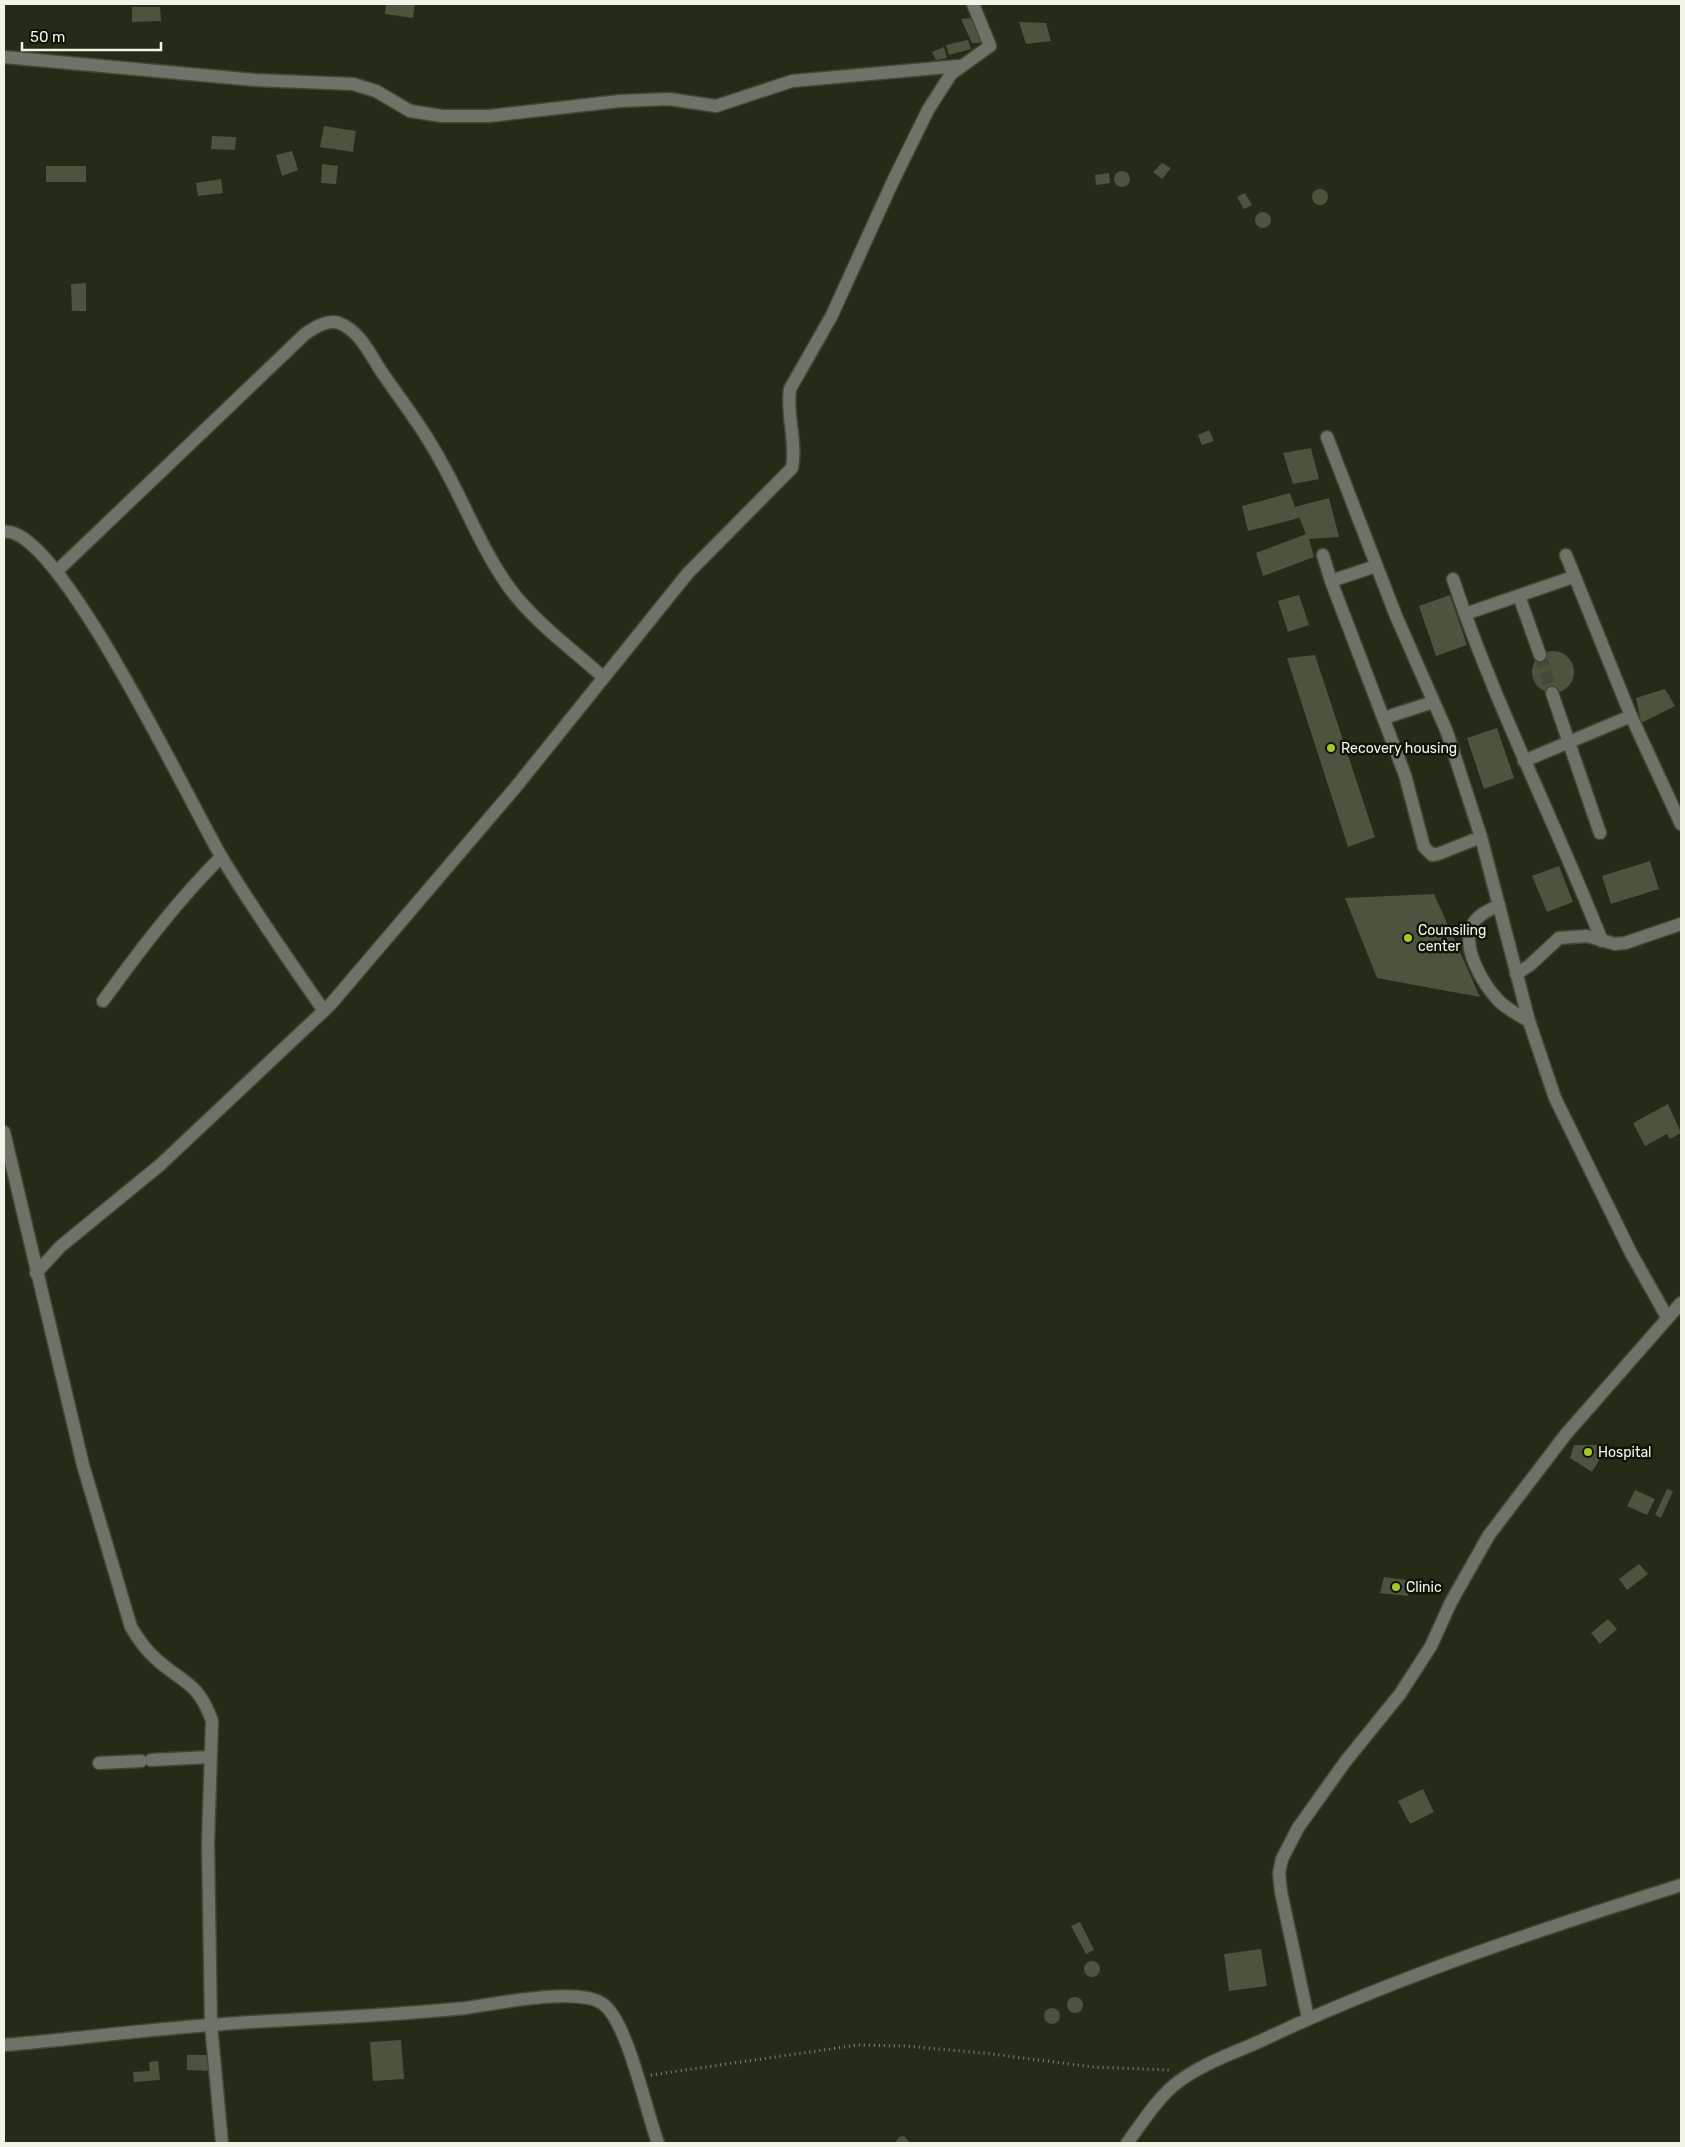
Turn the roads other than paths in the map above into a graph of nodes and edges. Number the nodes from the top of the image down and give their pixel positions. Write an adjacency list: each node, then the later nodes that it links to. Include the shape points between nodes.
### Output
1 (973, 4): 3 (street, via 990,46)
2 (4, 57): 3 (street, via 255,80 353,84 376,91 410,111 442,116 489,116 669,98 716,106 792,81)
3 (959, 66): 16 (street, via 947,79 920,124 832,315 790,389 788,400 795,453 792,468 688,573)
4 (1327, 437): 8 (street)
5 (4, 532): 9 (street, via 23,537)
6 (1323, 555): 12 (street)
7 (1566, 555): 10 (street)
8 (1376, 566): 12 (street); 18 (street)
9 (57, 571): 16 (street, via 305,334 321,324 339,323 368,348 433,446 479,539 509,588 545,626); 26 (street, via 123,673)
10 (1573, 577): 13 (street); 19 (street)
11 (1453, 579): 14 (street)
12 (1331, 581): 20 (street)
13 (1519, 596): 14 (street); 15 (street)
14 (1465, 614): 22 (street)
15 (1540, 655)
16 (604, 677): 32 (street, via 515,788)
17 (1552, 693): 21 (street)
18 (1434, 702): 20 (street); 25 (street)
19 (1631, 716): 21 (street); 23 (street)
20 (1384, 718): 25 (street, via 1405,775 1427,852 1438,854)
21 (1569, 742): 22 (street); 24 (street)
22 (1524, 761): 29 (street)
23 (1681, 824)
24 (1600, 833)
25 (1481, 837): 27 (street)
26 (222, 857): 31 (street, via 161,924); 32 (street)
27 (1499, 905): 30 (street); 33 (street, via 1480,916 1471,927 1472,953 1495,996 1512,1012)
28 (1681, 924): 29 (street, via 1626,943)
29 (1602, 941): 30 (street, via 1587,936 1559,938 1530,966)
30 (1516, 974): 33 (street)
31 (103, 1001)
32 (324, 1011): 35 (street, via 160,1164 61,1246)
33 (1529, 1021): 37 (street, via 1567,1124 1631,1253)
34 (4, 1132): 35 (street)
35 (36, 1272): 38 (street, via 84,1465 130,1627 150,1653 183,1678 206,1703 212,1721)
36 (1681, 1302): 37 (street)
37 (1667, 1317): 41 (street, via 1566,1434 1489,1535 1451,1602 1432,1646 1298,1828 1282,1859 1279,1873 1281,1892)
38 (210, 1757): 39 (street); 42 (street)
39 (99, 1763)
40 (1681, 1885): 41 (street, via 1497,1946)
41 (1308, 2018): 46 (street, via 1193,2071 1161,2099)
42 (211, 2025): 43 (street); 44 (street); 45 (street, via 465,2008 574,1996 591,1998 610,2010 638,2077)
43 (4, 2044)
44 (222, 2143)
45 (658, 2143)
46 (1127, 2143)

